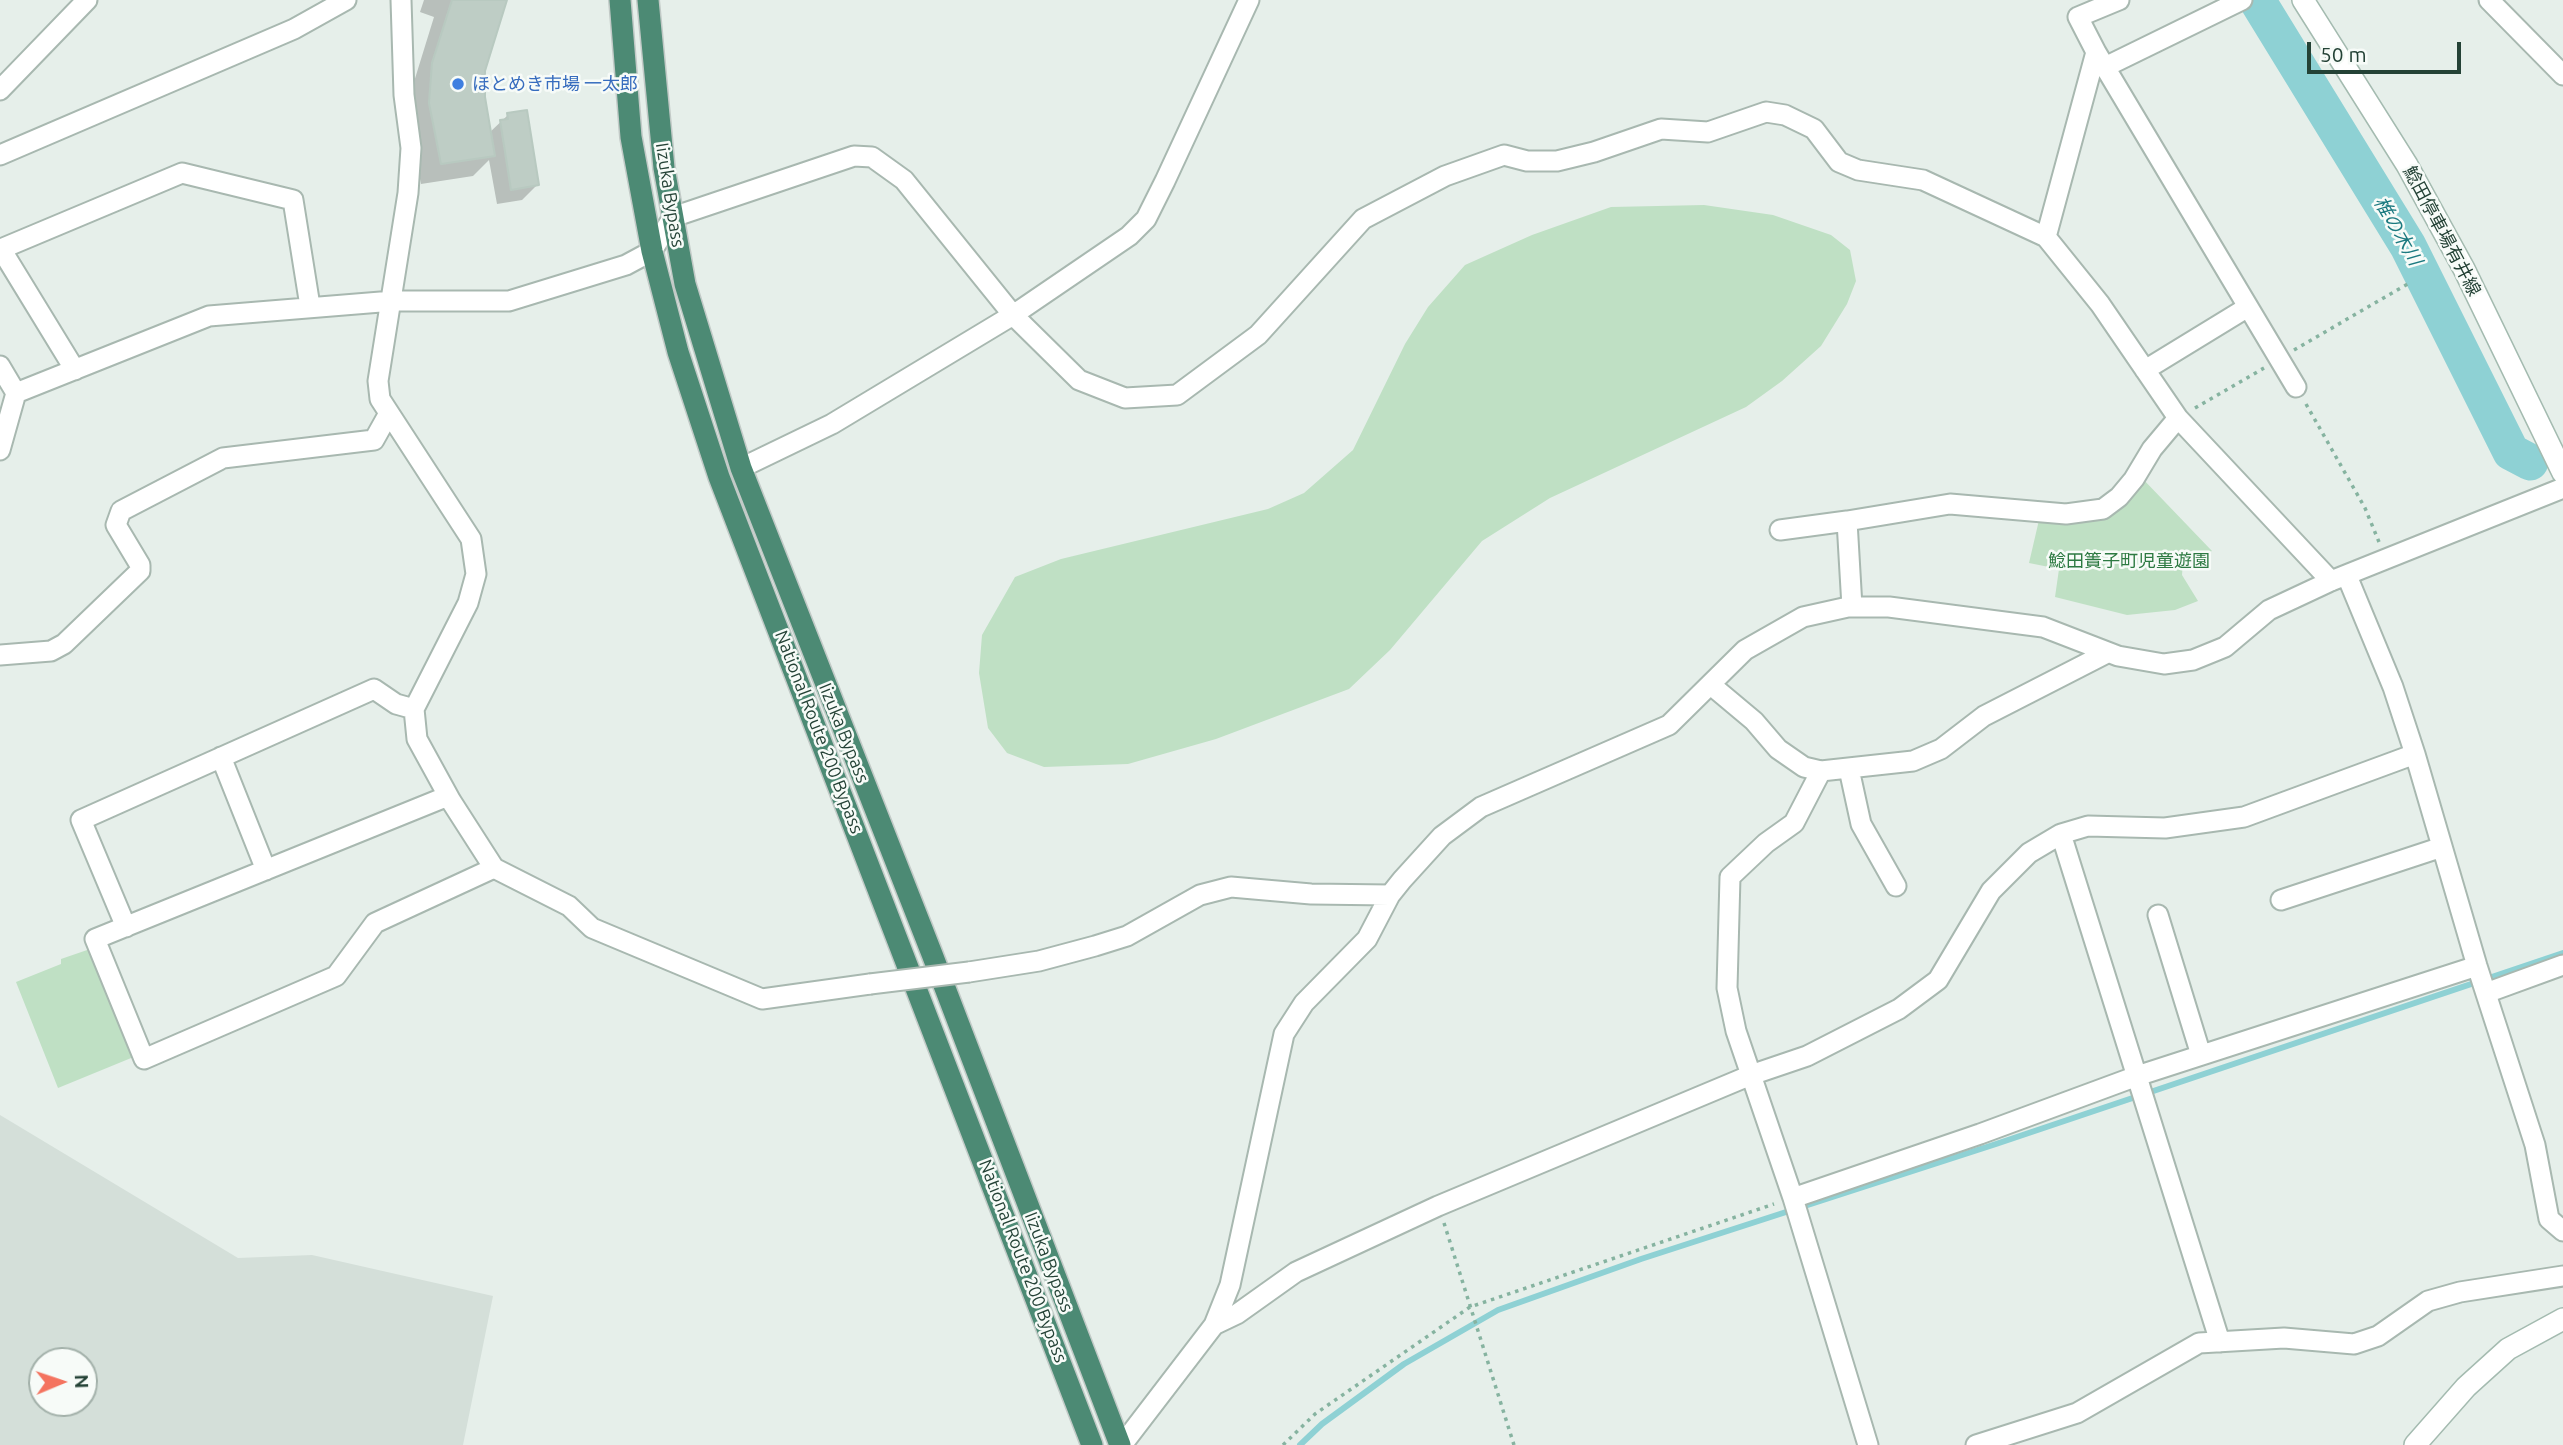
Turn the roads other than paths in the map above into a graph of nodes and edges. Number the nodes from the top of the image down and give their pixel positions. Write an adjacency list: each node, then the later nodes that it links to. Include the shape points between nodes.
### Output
1 (87, 0): 13 (street)
2 (346, 0): 14 (street, via 294,29)
3 (401, 0): 18 (street, via 411,148)
4 (620, 0): 17 (highway, National Route 200 Bypass, via 631,138)
5 (648, 0): 15 (highway, Iizuka Bypass)
6 (1249, 0): 21 (street, via 1146,219 1113,249)
7 (2119, 0): 11 (street, via 2078,17)
8 (2242, 0): 11 (street)
9 (2303, 0): 31 (main road, 鯰田停車場有井線, via 2407,165 2458,257)
10 (2489, 0): 12 (street)
11 (2101, 60): 16 (street); 20 (street)
12 (2563, 75)
13 (0, 90)
14 (0, 155)
15 (673, 216): 17 (street); 21 (street, via 854,156 872,157 904,180); 30 (highway, Iizuka Bypass, via 685,284)
16 (2046, 237): 21 (street, via 1923,180 1858,170 1839,162 1814,129 1766,111 1708,132 1661,129 1557,160 1527,161 1504,155 1446,176 1363,219 1258,335 1177,395 1125,398 1079,380); 24 (street)
17 (652, 251): 18 (street, via 605,274 509,301); 67 (highway, National Route 200 Bypass, via 678,352 719,477)
18 (393, 301): 19 (street); 27 (street, via 378,381)
19 (310, 306): 23 (street, via 209,316); 23 (street, via 293,200 182,173 1,249)
20 (2248, 307): 24 (street); 25 (street)
21 (1013, 315): 30 (street, via 832,424)
22 (0, 366): 26 (street)
23 (75, 370): 26 (street)
24 (2145, 370): 28 (street)
25 (2296, 387)
26 (16, 393): 29 (street)
27 (388, 415): 38 (street, via 374,440 223,458 121,511 116,525 140,570 64,644 51,651); 40 (street, via 471,539 476,574 468,603)
28 (2178, 418): 33 (street, via 2134,479 2103,509 2066,514 1950,505); 35 (street)
29 (0, 450)
30 (741, 468): 68 (highway, Iizuka Bypass)
31 (2563, 473)
32 (2563, 488): 35 (street)
33 (1847, 521): 34 (street); 36 (street)
34 (1780, 530)
35 (2339, 579): 37 (street, via 2269,610 2225,647 2193,660 2164,664); 41 (street, via 2393,687)
36 (1852, 607): 37 (street, via 1889,607 2043,627); 39 (street, via 1803,617 1745,650)
37 (2107, 653): 43 (street, via 1984,716 1941,749 1913,761)
38 (0, 655)
39 (1712, 685): 44 (street, via 1778,749 1804,767); 51 (street, via 1669,725 1481,807 1442,836)
40 (414, 709): 42 (street, via 374,689); 45 (street, via 417,739)
41 (2415, 754): 46 (street, via 2244,817 2165,828 2088,826); 47 (street)
42 (221, 757): 49 (street); 54 (street, via 81,820)
43 (1849, 769): 44 (street); 50 (street, via 1861,824)
44 (1821, 771): 59 (street, via 1794,823 1730,877 1727,988)
45 (448, 796): 48 (street); 49 (street)
46 (2062, 834): 59 (street, via 2029,853 1991,891 1938,981 1899,1009 1807,1056); 60 (street)
47 (2442, 847): 52 (street); 56 (street)
48 (494, 868): 51 (street, bridge, via 569,906 592,928 762,999 1039,961 1127,936 1200,895 1231,887); 54 (street, via 375,923 336,976 144,1059 95,939)
49 (266, 870): 54 (street)
50 (1896, 886)
51 (1390, 895): 65 (street, via 1367,939 1304,1003 1284,1034 1230,1285)
52 (2281, 900)
53 (2158, 915): 58 (street)
54 (126, 927)
55 (2563, 965): 57 (street)
56 (2477, 966): 57 (street); 58 (street)
57 (2486, 993): 62 (street, via 2535,1144 2549,1219)
58 (2201, 1055): 60 (street)
59 (1751, 1076): 61 (street); 65 (street, via 1438,1206 1296,1272)
60 (2137, 1076): 61 (street); 66 (street)
61 (1793, 1198): 69 (street)
62 (2563, 1231)
63 (2563, 1276): 66 (street, via 2428,1301 2378,1336 2354,1344 2284,1338)
64 (2563, 1319): 71 (main road, via 2508,1349)
65 (1214, 1325): 68 (street)
66 (2220, 1342): 70 (street, via 2183,1350 2077,1413)
67 (1091, 1442)
68 (1121, 1445)
69 (1868, 1445)
70 (1976, 1445)
71 (2414, 1445)

